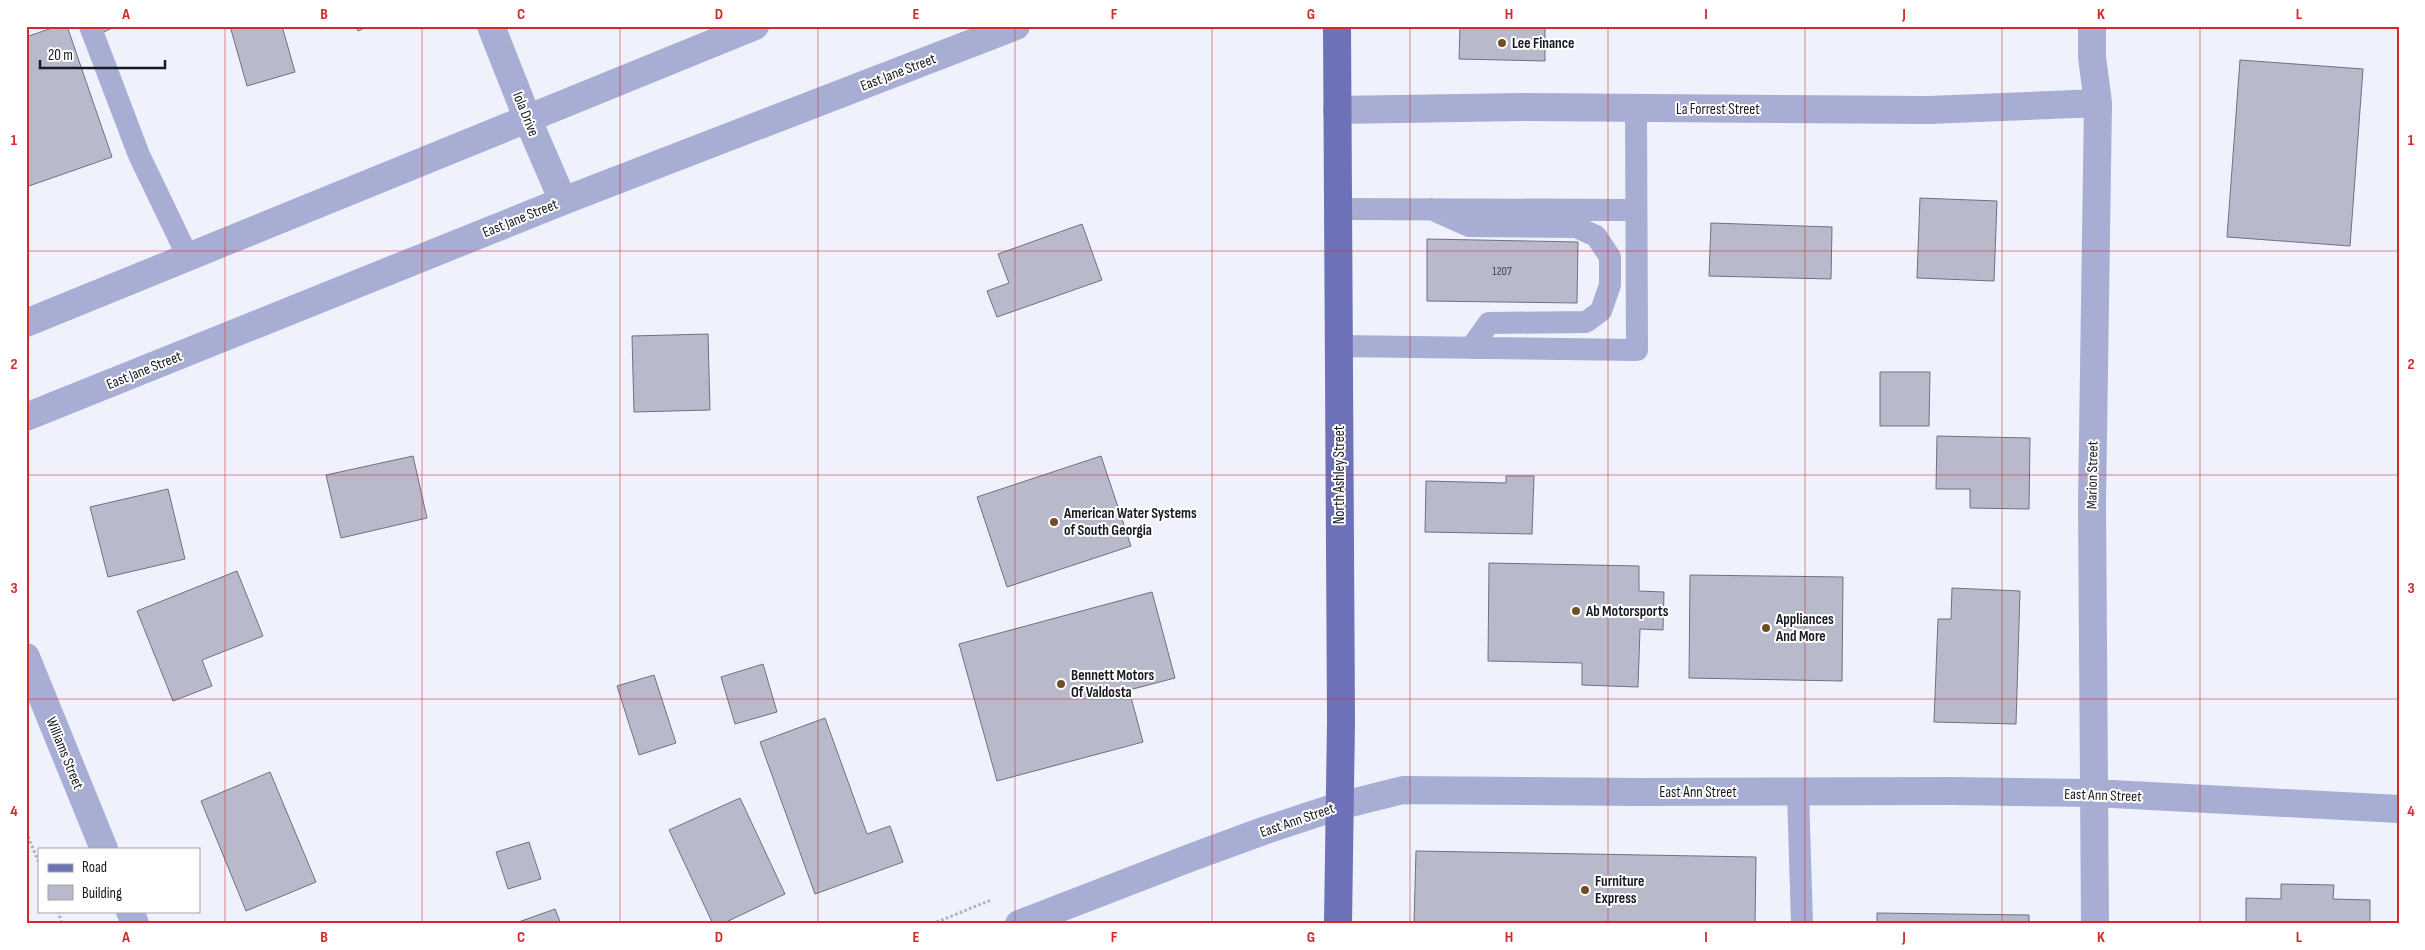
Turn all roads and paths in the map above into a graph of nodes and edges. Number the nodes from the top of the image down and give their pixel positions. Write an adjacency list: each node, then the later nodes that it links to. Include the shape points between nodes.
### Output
1 (90, 26): 15 (lane, via 139,155)
2 (491, 26): 10 (street, Iola Drive)
3 (755, 26): 10 (street)
4 (1016, 26): 11 (street, East Jane Street)
5 (1337, 26): 9 (main road, North Ashley Street)
6 (2092, 26): 7 (street, Marion Street)
7 (2098, 103): 8 (street, La Forrest Street, via 1929,110); 22 (street, Marion Street, via 2092,503)
8 (1636, 108): 9 (street, La Forrest Street); 14 (lane)
9 (1337, 110): 12 (main road, North Ashley Street)
10 (528, 120): 11 (street, Iola Drive); 15 (street)
11 (563, 201): 19 (street, East Jane Street)
12 (1339, 209): 13 (lane); 17 (main road, North Ashley Street)
13 (1431, 209): 14 (lane); 18 (lane, via 1469,226 1576,227 1596,236 1610,257 1610,285 1601,311 1586,322 1489,323)
14 (1636, 210): 18 (lane, via 1638,350)
15 (188, 257): 16 (street)
16 (26, 323)
17 (1338, 346): 18 (lane); 23 (main road, North Ashley Street)
18 (1471, 348)
19 (26, 418)
20 (26, 657): 26 (street, Williams Street)
21 (1798, 792): 22 (street, East Ann Street); 23 (street, East Ann Street, via 1403,790); 34 (lane)
22 (2093, 793): 24 (street, East Ann Street); 35 (street, Marion Street)
23 (1339, 806): 32 (street, East Ann Street, via 1195,856); 33 (main road, North Ashley Street)
24 (2399, 810)
25 (26, 832): 27 (path)
26 (104, 848)
27 (38, 861)
28 (58, 912): 30 (path)
29 (130, 912): 31 (street)
30 (62, 924)
31 (135, 924)
32 (1019, 924)
33 (1338, 924)
34 (1802, 924)
35 (2095, 924)

